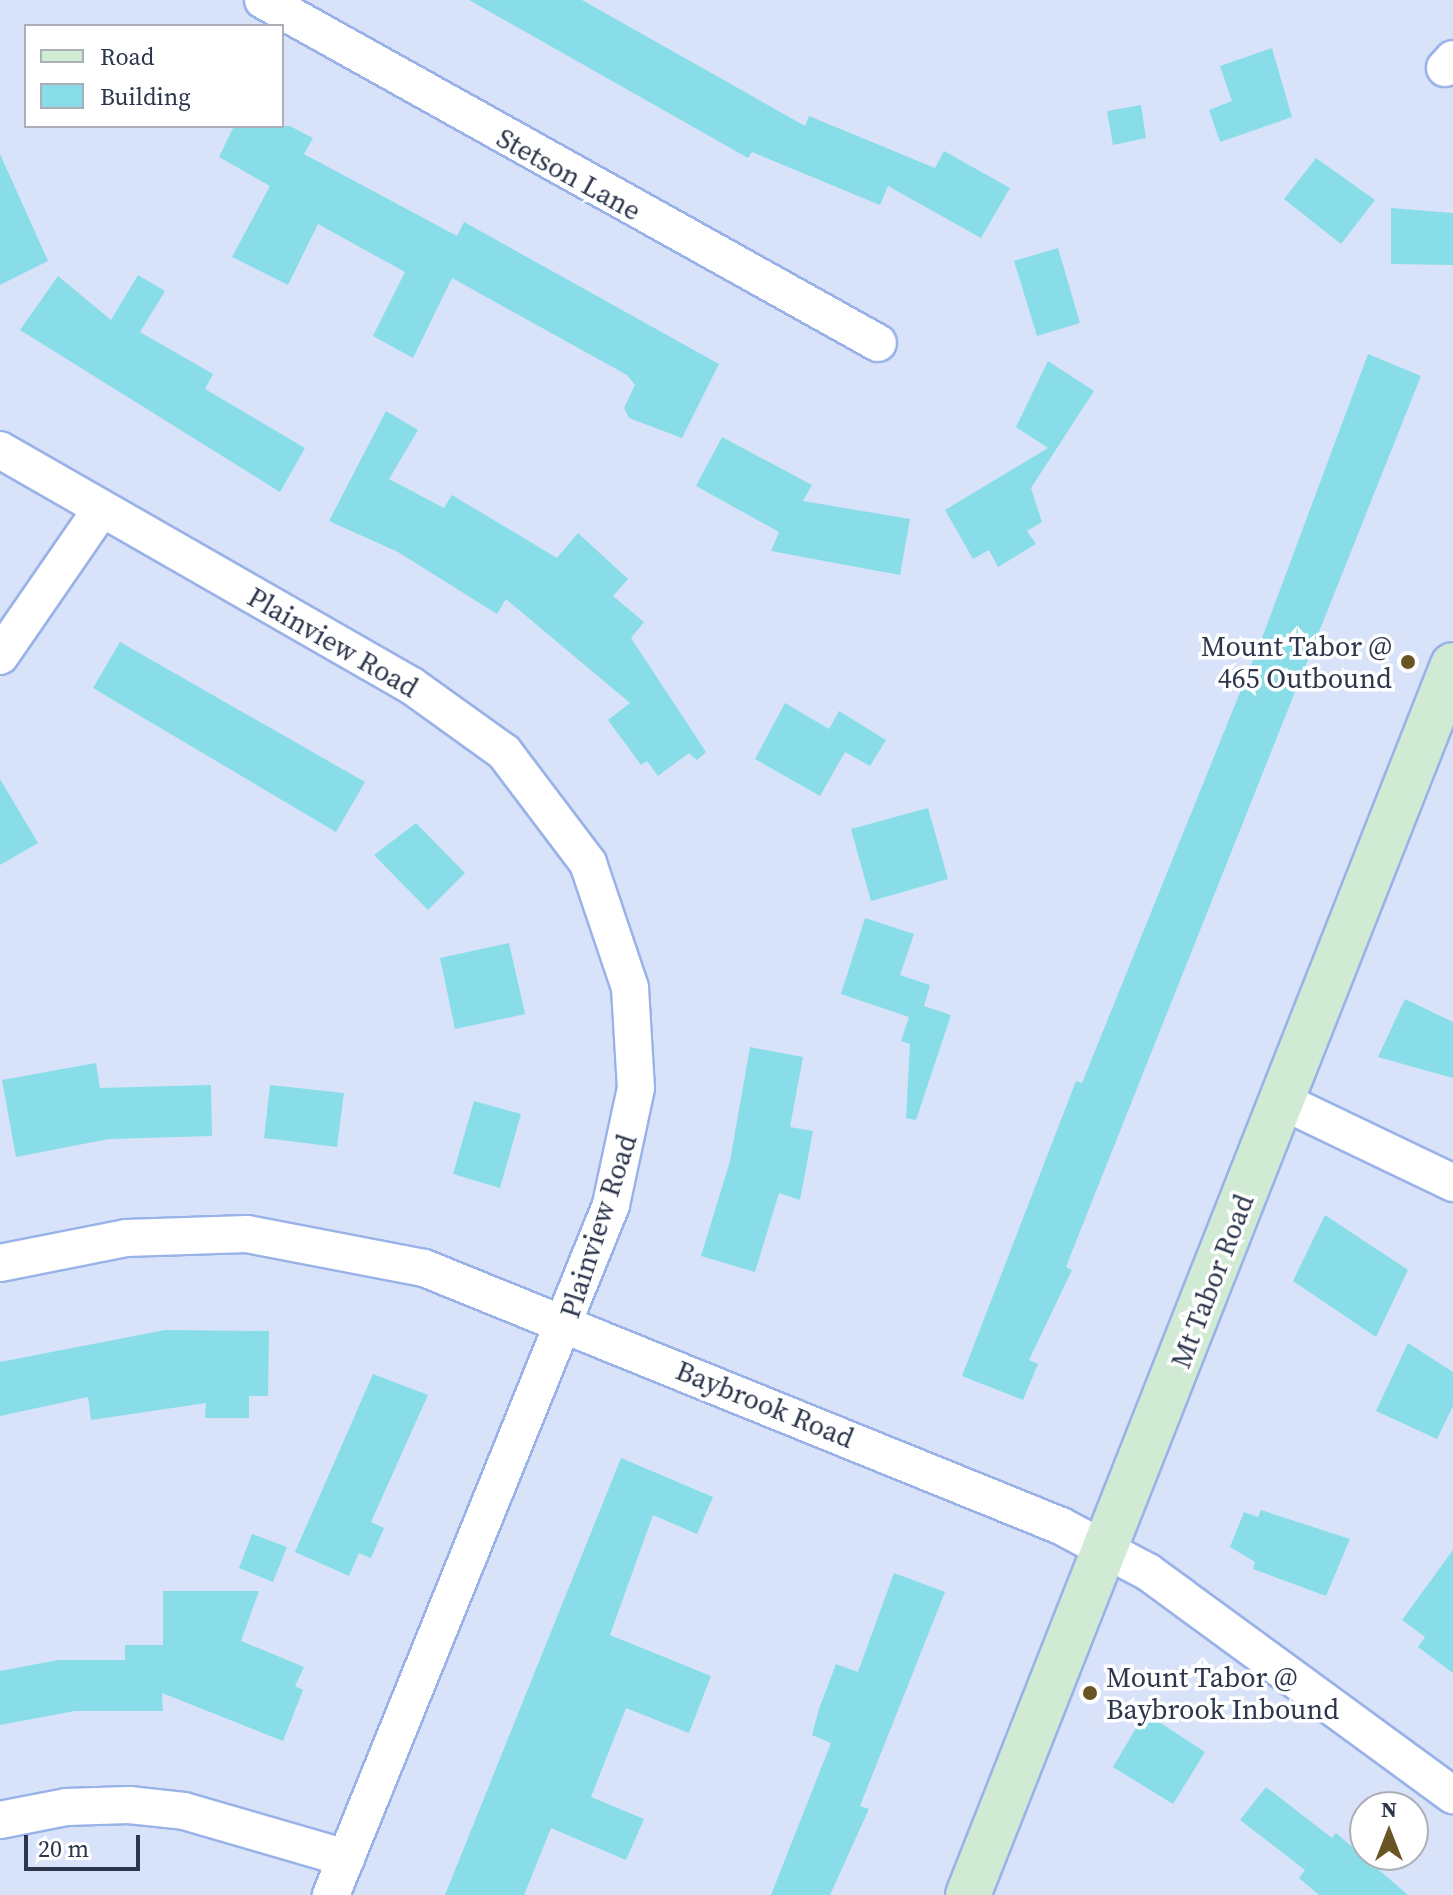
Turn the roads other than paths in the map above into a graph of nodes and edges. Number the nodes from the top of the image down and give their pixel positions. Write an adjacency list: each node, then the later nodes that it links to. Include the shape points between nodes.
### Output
1 (263, 0): 2 (street, Stetson Lane)
2 (878, 343)
3 (0, 450): 4 (street, Plainview Road)
4 (100, 511): 5 (street); 10 (street, Plainview Road, via 458,715 504,752 588,863 630,988 636,1088 629,1144)
5 (0, 656)
6 (1453, 665): 7 (street, Mt Tabor Road)
7 (1280, 1100): 8 (street); 11 (street, Mt Tabor Road)
8 (1453, 1183)
9 (0, 1263): 10 (street, Baybrook Road, via 126,1238 247,1234 424,1268)
10 (568, 1323): 11 (street, Baybrook Road); 14 (street, Plainview Road)
11 (1109, 1552): 12 (street, Baybrook Road, via 1354,1718); 16 (street, Mt Tabor Road)
12 (1453, 1795)
13 (0, 1820): 14 (street, via 129,1805 209,1817)
14 (346, 1858): 15 (street, Plainview Road)
15 (331, 1895)
16 (968, 1895)

